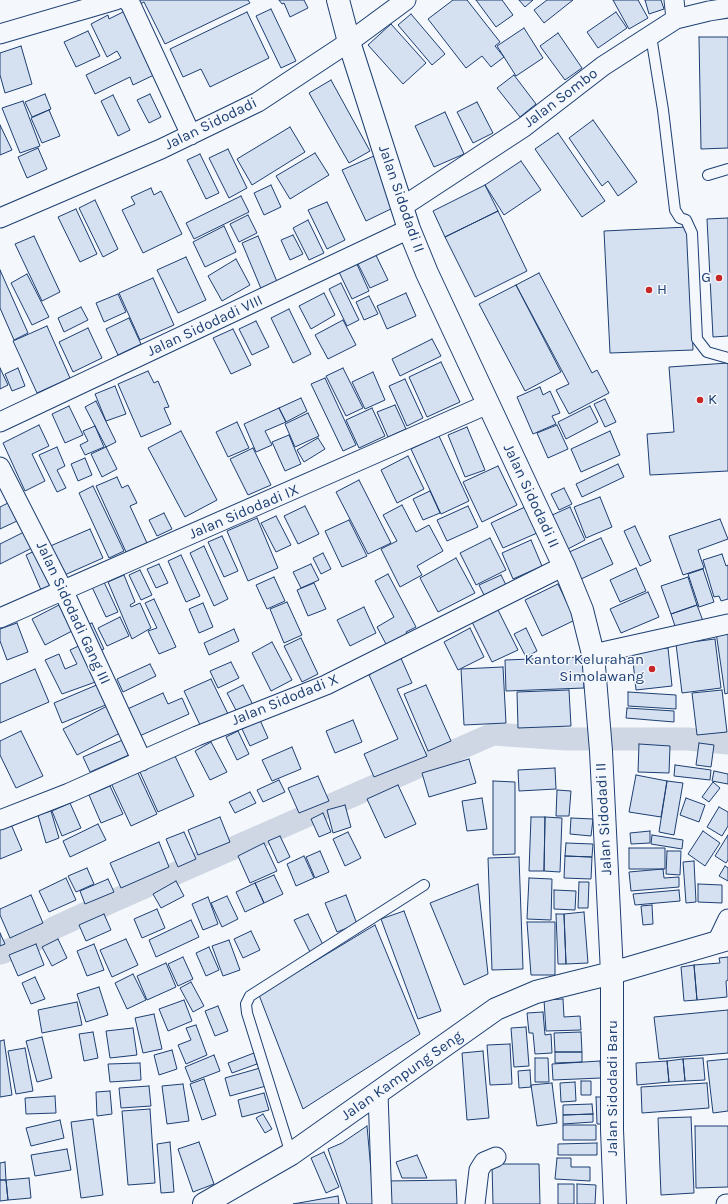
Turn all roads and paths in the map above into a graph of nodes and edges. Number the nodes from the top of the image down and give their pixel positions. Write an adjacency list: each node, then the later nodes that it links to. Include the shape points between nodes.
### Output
1 (116, 0): 8 (street)
2 (126, 0): 11 (street, via 130,3)
3 (338, 0): 10 (street, Jalan Sidodadi II)
4 (406, 0): 10 (street, Jalan Sidodadi)
5 (674, 0): 7 (street)
6 (728, 8): 7 (street, Jalan Sombo)
7 (676, 19): 9 (street, Jalan Sombo)
8 (0, 34)
9 (651, 36): 14 (street, Jalan Sombo, via 603,66 524,127); 17 (lane, via 675,210 680,218 686,220 692,233 697,338 707,352)
10 (349, 42): 11 (street, Jalan Sidodadi, via 258,102); 14 (street, Jalan Sidodadi II)
11 (191, 135): 15 (street, Jalan Sidodadi)
12 (728, 169): 13 (lane)
13 (708, 175)
14 (402, 207): 16 (street, Jalan Sidodadi II)
15 (0, 218)
16 (409, 229): 18 (street, Jalan Sidodadi II); 19 (street, Jalan Sidodadi VIII)
17 (728, 358)
18 (488, 404): 21 (street, Jalan Sidodadi II); 22 (street, Jalan Sidodadi IX)
19 (0, 422)
20 (0, 467): 22 (street, Jalan Sidodadi Gang III)
21 (564, 566): 25 (street, Jalan Sidodadi II, via 582,610); 26 (street, Jalan Sidodadi X, via 326,686 197,736)
22 (63, 590): 23 (street, Jalan Sidodadi IX); 26 (street, Jalan Sidodadi Gang III)
23 (0, 618)
24 (728, 624): 25 (street)
25 (593, 654): 31 (street, Jalan Sidodadi II, via 601,751)
26 (142, 761): 27 (street, Jalan Sidodadi X)
27 (0, 820)
28 (424, 885): 33 (lane, via 250,996 246,1004)
29 (728, 919): 30 (street)
30 (723, 940): 31 (street, Jalan Kampung Seng)
31 (612, 973): 32 (street, Jalan Kampung Seng, via 536,992 496,1009); 38 (street, Jalan Sidodadi Baru, via 612,1130)
32 (378, 1094): 33 (street, Jalan Kampung Seng); 36 (street)
33 (291, 1154): 35 (street, Jalan Kampung Seng)
34 (496, 1157): 37 (street, via 484,1162 478,1170)
35 (204, 1204)
36 (382, 1204)
37 (475, 1204)
38 (615, 1204)

